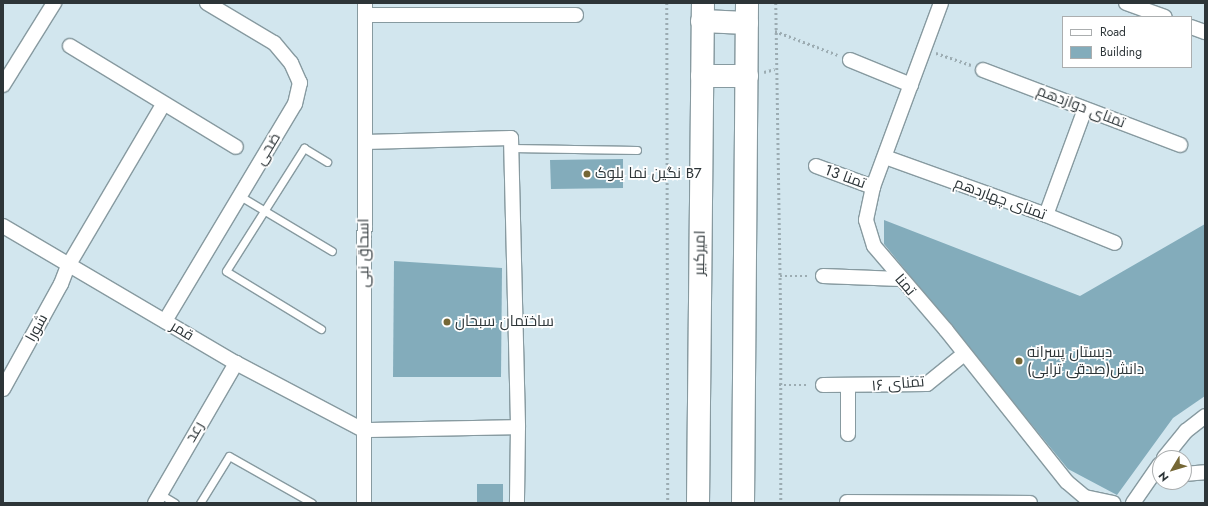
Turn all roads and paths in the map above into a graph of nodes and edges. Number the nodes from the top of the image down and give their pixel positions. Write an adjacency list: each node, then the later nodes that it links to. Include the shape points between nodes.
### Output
1 (54, 3): 19 (street)
2 (207, 3): 36 (street, ضحی, via 274,43 291,63 300,83 295,104)
3 (667, 3): 69 (path)
4 (776, 3): 14 (path)
5 (941, 3): 17 (street, تمنا)
6 (1126, 3): 12 (street)
7 (365, 9): 8 (street); 27 (street, اسحاق نبی)
8 (511, 9): 11 (street)
9 (702, 12): 10 (main road); 21 (main road, امیرکبیر)
10 (747, 13): 22 (main road)
11 (576, 16)
12 (1162, 16)
13 (1192, 27): 15 (street)
14 (775, 31): 18 (path); 43 (path)
15 (1205, 32)
16 (70, 46): 25 (street)
17 (924, 48): 20 (path); 24 (street, تمنا)
18 (850, 60): 24 (street)
19 (7, 68): 23 (street)
20 (982, 70): 26 (street, تمنای دوازدهم)
21 (702, 76): 22 (main road); 70 (main road, امیرکبیر)
22 (747, 76): 71 (main road)
23 (3, 85)
24 (911, 85): 32 (street, تمنا)
25 (163, 105): 29 (street); 42 (street, شورا)
26 (1085, 109): 28 (street, تمنای دوازدهم); 38 (street)
27 (365, 142): 30 (street, via 511,138); 56 (street, اسحاق نبی)
28 (1180, 145)
29 (236, 147)
30 (511, 148): 31 (lane); 55 (street)
31 (637, 150)
32 (885, 157): 35 (street, تمنا); 38 (street, تمنای چهاردهم)
33 (327, 162): 37 (lane, via 304,148)
34 (816, 166): 35 (street, تمنا 13)
35 (873, 187): 45 (street, تمنا, via 866,220 874,246)
36 (240, 196): 37 (lane); 46 (street, ضحی)
37 (265, 211): 41 (lane); 47 (lane, via 226,271)
38 (1046, 215): 40 (street, تمنای چهاردهم)
39 (3, 226): 42 (street, قمر)
40 (1115, 243)
41 (332, 251)
42 (68, 266): 46 (street, قمر); 50 (street, شورا)
43 (780, 276): 44 (path); 51 (path)
44 (823, 276): 45 (street)
45 (900, 279): 48 (street, تمنا)
46 (165, 321): 49 (street, قمر)
47 (321, 329)
48 (964, 354): 53 (street, تمنای ۱۶, via 927,384); 75 (street, تمنا, via 1067,482 1085,497)
49 (236, 363): 56 (street, قمر); 62 (street, رعد)
50 (5, 381)
51 (779, 385): 52 (path); 72 (path)
52 (823, 385): 53 (street, تمنای ۱۶)
53 (848, 387): 57 (street)
54 (1205, 416): 58 (street, via 1186,431)
55 (518, 427): 56 (street); 68 (street)
56 (363, 430): 67 (street, اسحاق نبی)
57 (848, 434)
58 (1171, 450)
59 (1205, 472): 60 (street)
60 (1192, 473)
61 (1152, 476): 76 (street)
62 (158, 499): 64 (lane)
63 (847, 502): 73 (street)
64 (175, 503)
65 (200, 503): 66 (lane, via 229,456)
66 (312, 503)
67 (364, 503)
68 (517, 503)
69 (668, 503)
70 (698, 503)
71 (744, 503)
72 (781, 503)
73 (949, 503): 74 (street)
74 (1030, 503)
75 (1113, 503)
76 (1133, 503)

